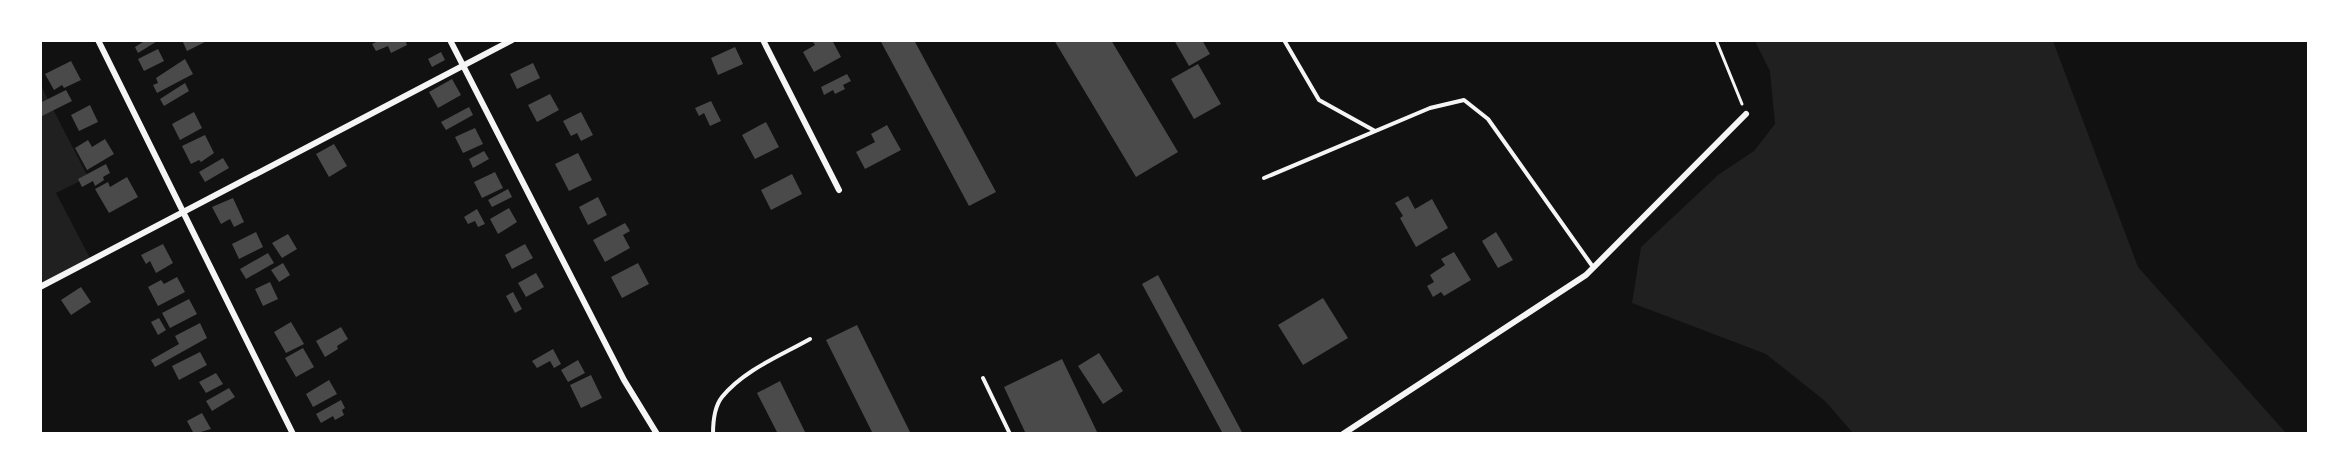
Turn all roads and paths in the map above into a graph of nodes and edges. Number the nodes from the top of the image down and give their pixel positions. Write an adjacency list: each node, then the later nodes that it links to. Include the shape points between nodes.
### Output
1 (98, 40): 12 (street)
2 (450, 40): 7 (street)
3 (512, 40): 7 (street)
4 (763, 40): 11 (street)
5 (1284, 40): 9 (lane, via 1319,100)
6 (1716, 40): 8 (path)
7 (462, 65): 12 (street); 18 (street, via 624,380)
8 (1746, 114): 13 (street)
9 (1376, 131): 10 (lane); 13 (lane, via 1430,108 1464,100 1488,119)
10 (1264, 178)
11 (839, 190)
12 (185, 212): 14 (street); 17 (street)
13 (1593, 268): 21 (street)
14 (40, 287)
15 (810, 339): 19 (lane, via 747,374 720,398)
16 (983, 378): 20 (lane)
17 (293, 434)
18 (657, 434)
19 (713, 434)
20 (1010, 434)
21 (1343, 434)

